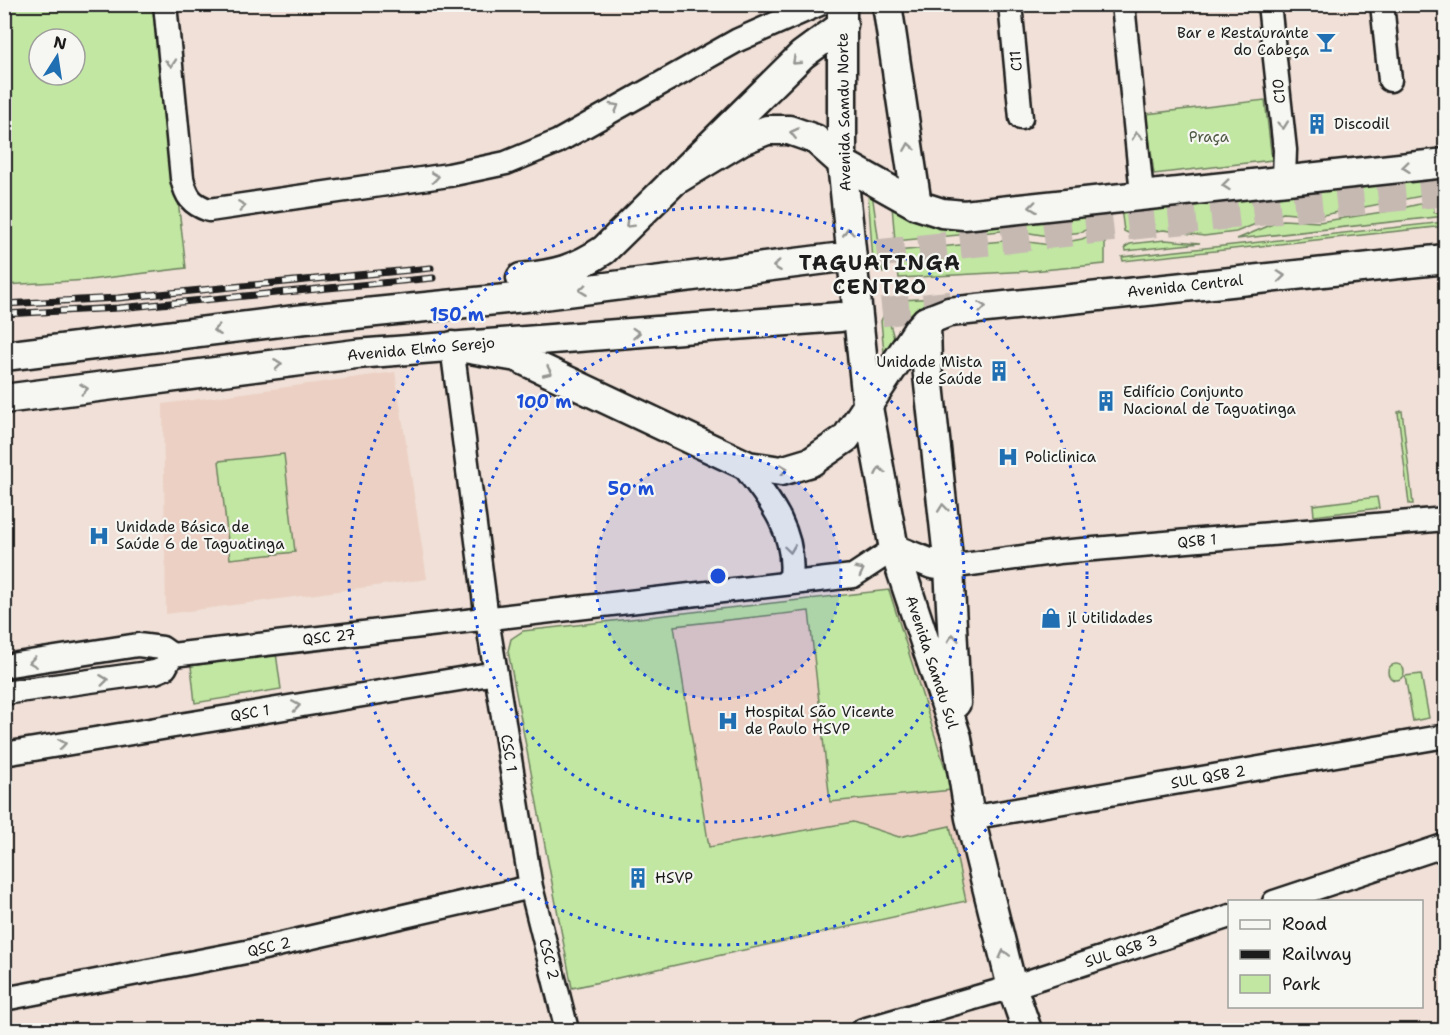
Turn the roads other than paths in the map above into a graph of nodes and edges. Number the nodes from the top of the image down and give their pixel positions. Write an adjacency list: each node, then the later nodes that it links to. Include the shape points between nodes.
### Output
1 (165, 4): 2 (street, one-way to 2, via 182,178 186,196 209,210 506,163 556,142 738,40)
2 (820, 4)
3 (887, 4): 16 (main road, one-way to 3)
4 (1010, 4): 10 (street, C11)
5 (1123, 4): 15 (street, one-way to 5)
6 (1269, 4): 13 (street, C10, one-way to 13, via 1286,150)
7 (1382, 4): 9 (street)
8 (842, 15): 11 (main road, Avenida Samdu Norte); 14 (main road, one-way to 14)
9 (1390, 80)
10 (1021, 118)
11 (842, 163): 14 (main road, one-way to 14, via 815,139 789,130 767,130 742,140); 16 (main road); 19 (main road, Avenida Samdu Norte, one-way to 11)
12 (1446, 163): 13 (main road, one-way to 13)
13 (1284, 178): 15 (main road, one-way to 15)
14 (671, 183): 21 (main road, one-way to 21, via 604,250 580,266 559,273 334,304)
15 (1142, 194): 16 (main road, one-way to 16, via 964,215)
16 (917, 205)
17 (835, 258): 21 (main road, one-way to 21, via 535,297)
18 (1446, 259): 22 (main road, Avenida Central, one-way to 18, via 967,309)
19 (855, 291): 26 (main road, Avenida Samdu Sul)
20 (840, 317): 23 (main road, Avenida Elmo Serejo, one-way to 20)
21 (296, 320): 24 (main road, one-way to 24)
22 (926, 321): 26 (main road); 30 (main road, one-way to 22, via 927,366)
23 (452, 346): 25 (main road, Avenida Elmo Serejo, one-way to 23, via 356,354); 27 (main road, one-way to 27, via 518,357); 32 (street, CSC 1)
24 (4, 356)
25 (4, 399)
26 (867, 402): 27 (main road, one-way to 26, via 781,471 811,462 846,438); 29 (main road, Avenida Samdu Sul, one-way to 26)
27 (741, 463): 31 (street, one-way to 31, via 780,514 790,545 790,578)
28 (1446, 519): 30 (street, QSB 1, via 1059,552)
29 (894, 549): 30 (main road); 31 (street, QSC 27, one-way to 29, via 853,576); 38 (main road, Avenida Samdu Sul)
30 (949, 567): 38 (main road, one-way to 30)
31 (783, 584): 32 (street, QSC 27)
32 (487, 620): 33 (street, QSC 27); 35 (street, CSC 1)
33 (172, 654): 34 (street, QSC 27, one-way to 34, via 162,648 138,645); 36 (street, one-way to 33, via 155,672 165,668)
34 (4, 666)
35 (496, 673): 39 (street, QSC 1, one-way to 35); 42 (street, CSC 1)
36 (4, 693)
37 (1446, 736): 40 (street, SUL QSB 2)
38 (957, 738): 40 (main road, Avenida Samdu Sul)
39 (4, 754)
40 (970, 818): 45 (main road, Avenida Samdu Sul, one-way to 40)
41 (1446, 845): 43 (street)
42 (531, 886): 46 (street, QSC 2, via 251,951); 47 (street, CSC 2)
43 (1280, 900)
44 (1228, 917): 45 (street, SUL QSB 3)
45 (1012, 987): 48 (street, SUL QSB 3); 49 (main road, Avenida Samdu Sul)
46 (4, 999)
47 (567, 1030)
48 (862, 1030)
49 (1027, 1030)

